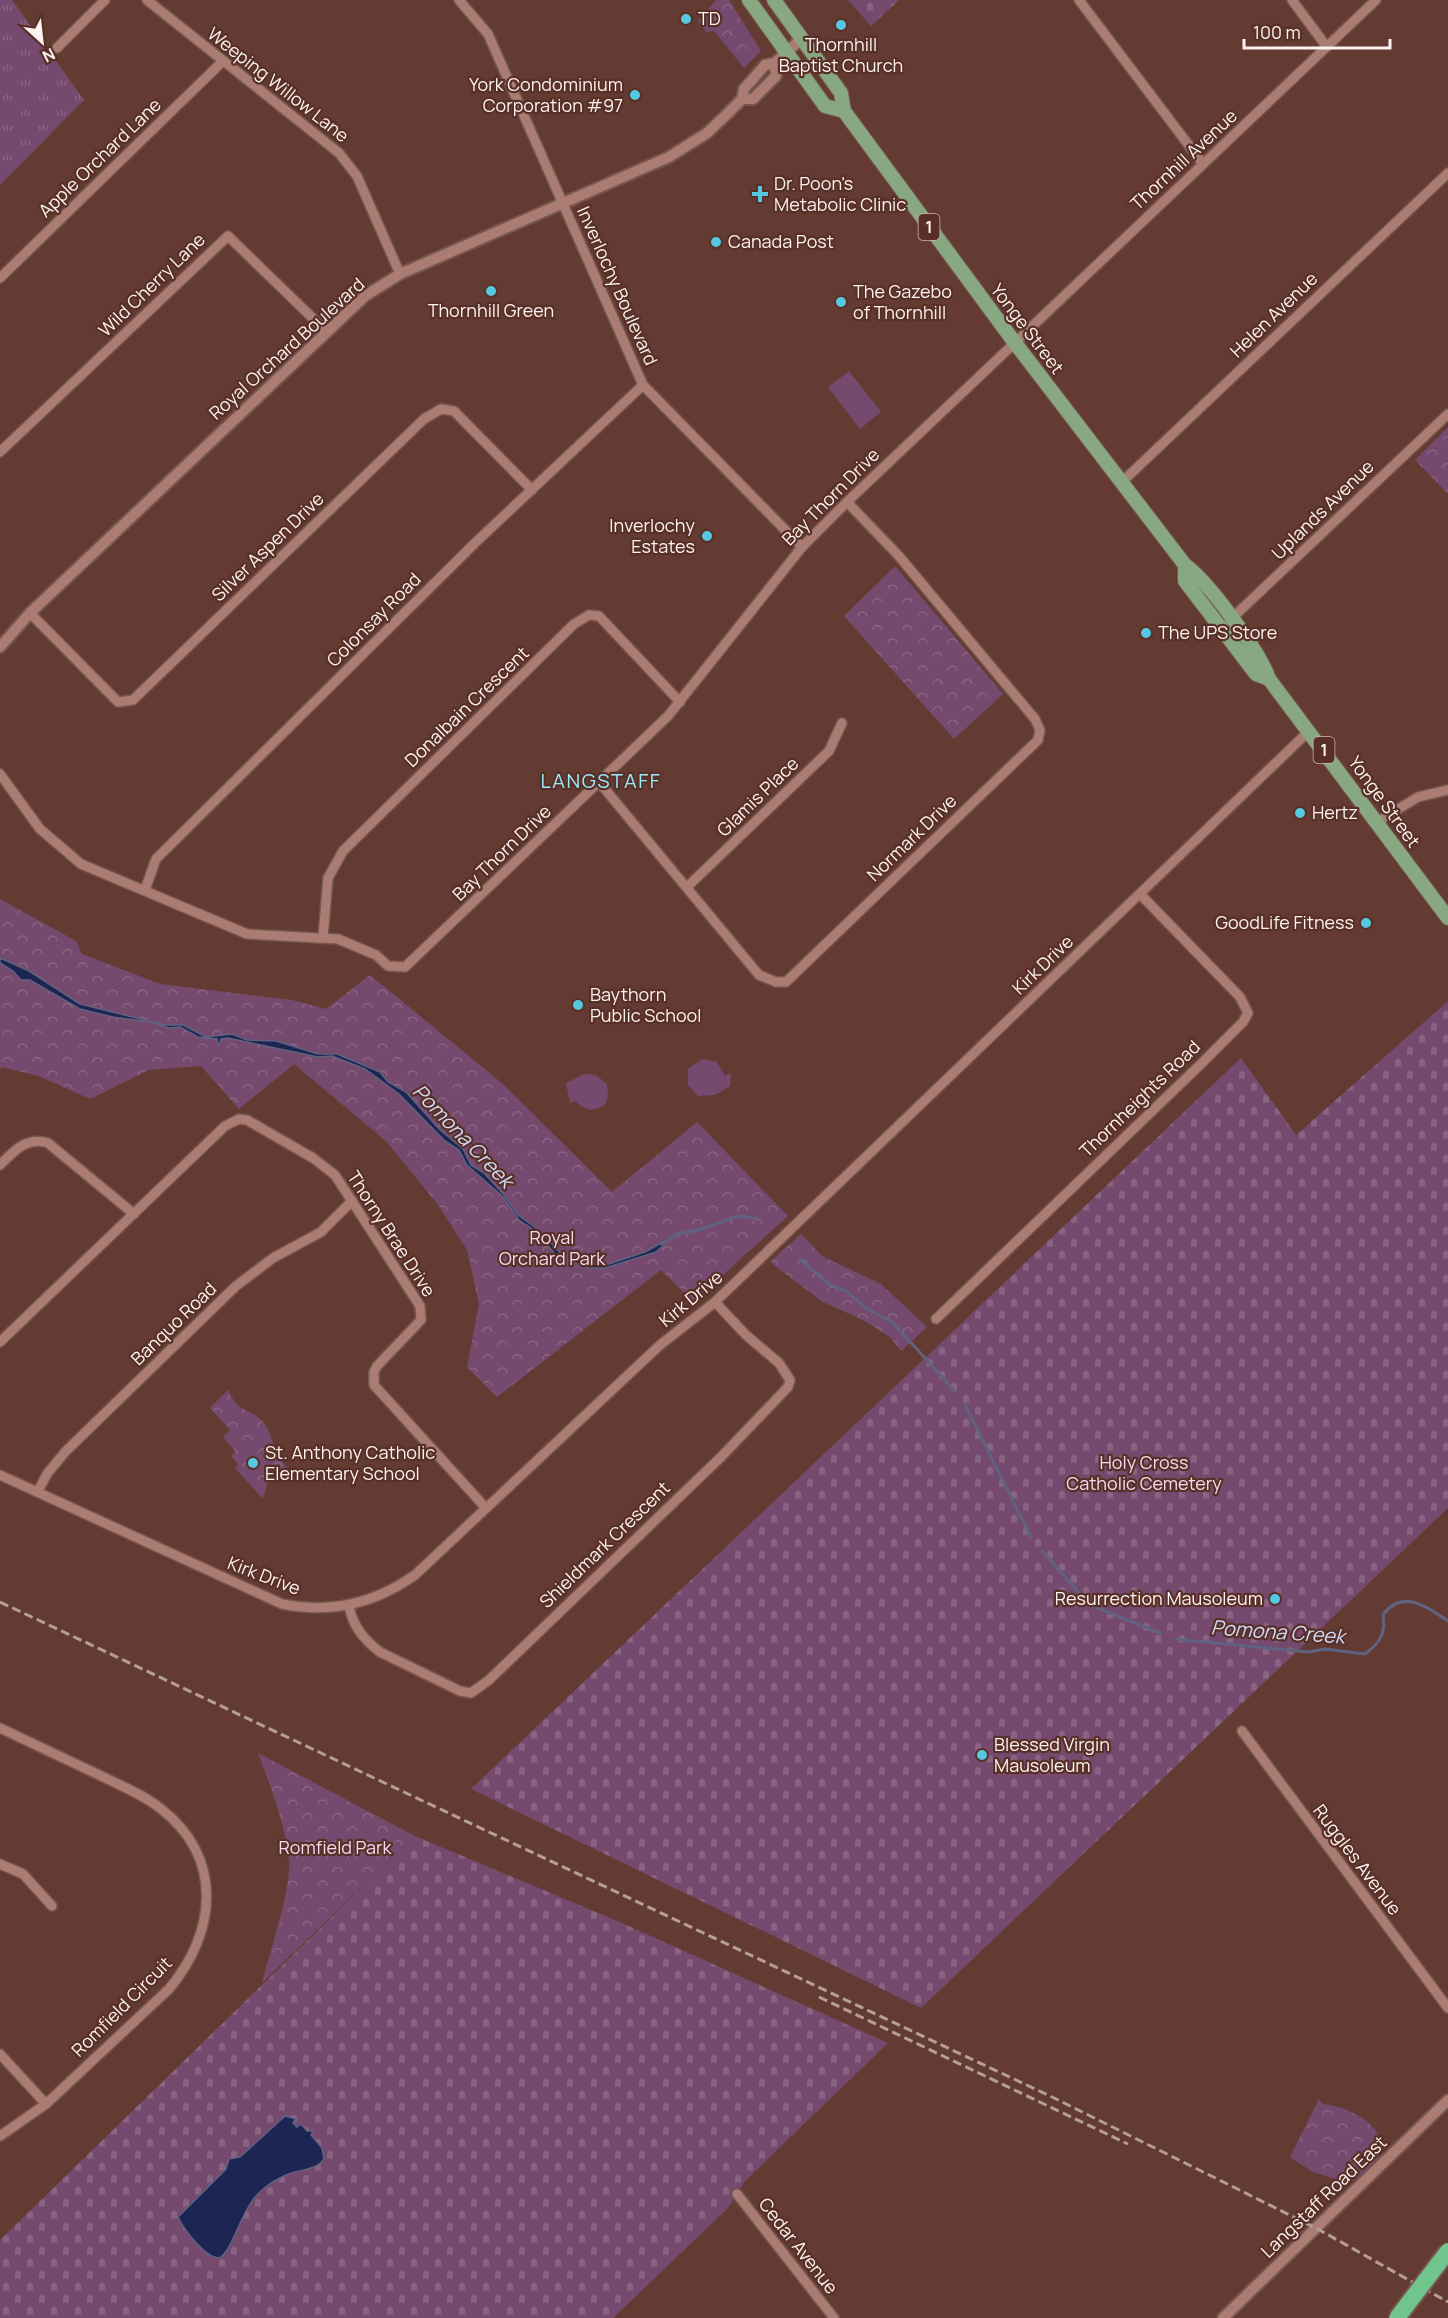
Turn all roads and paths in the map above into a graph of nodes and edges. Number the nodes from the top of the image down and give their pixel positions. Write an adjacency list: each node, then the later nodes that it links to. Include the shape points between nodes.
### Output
1 (105, 0): 11 (street)
2 (147, 0): 13 (street, Weeping Willow Lane)
3 (459, 0): 17 (street, Inverlochy Boulevard, via 488,34)
4 (749, 0): 12 (main road, Yonge Street / 1)
5 (774, 0): 9 (main road, Yonge Street / 1)
6 (1079, 0): 15 (street)
7 (1292, 0): 10 (street)
8 (1376, 0): 10 (street, Thornhill Avenue)
9 (801, 39): 12 (street, Royal Orchard Boulevard); 14 (main road, Yonge Street / 1, via 841,93)
10 (1327, 47): 15 (street, Thornhill Avenue)
11 (57, 48)
12 (786, 53): 14 (main road, Yonge Street / 1, via 825,106); 17 (street, Royal Orchard Boulevard, via 775,63 776,76 753,99 742,99 707,133 669,157)
13 (222, 62): 18 (street, Weeping Willow Lane, via 339,153 357,176); 19 (street, Apple Orchard Lane)
14 (844, 111): 21 (main road, Yonge Street / 1)
15 (1203, 164): 21 (street, Thornhill Avenue)
16 (1448, 173): 25 (street, Helen Avenue)
17 (563, 203): 18 (street, Royal Orchard Boulevard); 22 (street, Inverlochy Boulevard)
18 (400, 274): 20 (street, Royal Orchard Boulevard, via 365,296)
19 (0, 278)
20 (326, 331): 24 (street, Wild Cherry Lane, via 228,236); 29 (street, Royal Orchard Boulevard)
21 (1015, 343): 25 (main road, Yonge Street / 1); 27 (street, Bay Thorn Drive)
22 (643, 385): 26 (street, Colonsay Road); 28 (street, Inverlochy Boulevard)
23 (1448, 414): 30 (street, Uplands Avenue)
24 (0, 452)
25 (1123, 481): 30 (main road, Yonge Street / 1, via 1185,565 1185,581)
26 (532, 490): 29 (street, Silver Aspen Drive, via 454,411 441,409 424,419 133,700 118,702); 40 (street, Colonsay Road, via 156,859)
27 (847, 501): 28 (street, Bay Thorn Drive); 39 (street, Normark Drive, via 898,555 1035,719 1040,730 1038,740 786,982 759,975)
28 (802, 547): 32 (street, Bay Thorn Drive)
29 (30, 613): 31 (street, Royal Orchard Boulevard)
30 (1226, 624): 34 (main road, Yonge Street / 1, via 1256,674 1269,679)
31 (0, 647)
32 (680, 702): 36 (street, Bay Thorn Drive); 43 (street, Donalbain Crescent, via 599,616 589,615 574,624 343,851 328,878)
33 (842, 723): 39 (street, Glamis Place, via 829,751)
34 (1309, 731): 38 (main road, Yonge Street / 1); 41 (street, Kirk Drive)
35 (0, 774): 40 (street, Bay Thorn Drive, via 40,829 66,852 91,868)
36 (599, 782): 39 (street, Normark Drive); 43 (street, Bay Thorn Drive, via 405,967 388,966 361,948)
37 (1448, 790): 38 (street, via 1418,797)
38 (1377, 822): 42 (main road, Yonge Street / 1)
39 (687, 887)
40 (145, 890): 43 (street, Bay Thorn Drive, via 247,934)
41 (1140, 894): 47 (street, Kirk Drive); 48 (street, Thornheights Road, via 1240,997 1248,1013 1202,1063)
42 (1448, 918)
43 (323, 938)
44 (0, 1165): 46 (street, via 20,1146 34,1141 48,1143)
45 (352, 1201): 46 (street, Thorny Brae Drive, via 335,1175 314,1158 239,1119 225,1126); 51 (street, Banquo Road, via 321,1232 273,1258 236,1286 65,1452); 52 (street, Thorny Brae Drive, via 422,1314 417,1327 377,1366 374,1385)
46 (134, 1214): 49 (street, Thorny Brae Drive)
47 (715, 1302): 52 (street, Kirk Drive, via 660,1345); 53 (street, Shieldmark Crescent, via 783,1367 790,1380 788,1387 721,1457 489,1680 471,1693 460,1691 380,1652 352,1623)
48 (936, 1319)
49 (0, 1342)
50 (0, 1475): 51 (street, Kirk Drive)
51 (38, 1491): 53 (street, Kirk Drive, via 282,1604 318,1609)
52 (485, 1507): 53 (street, Kirk Drive, via 415,1575 379,1597)
53 (349, 1606)
54 (0, 1728): 61 (street, Romfield Circuit, via 134,1792 161,1809 193,1846 206,1886 202,1932 181,1974)
55 (1242, 1731): 58 (street, Ruggles Avenue)
56 (0, 1864): 57 (street, via 23,1874)
57 (52, 1906)
58 (1448, 2008)
59 (0, 2054): 61 (street)
60 (1448, 2100): 66 (street, Langstaff Road East)
61 (46, 2104): 62 (street, Romfield Circuit)
62 (0, 2136)
63 (737, 2194): 65 (street, Cedar Avenue)
64 (1448, 2252): 67 (highway, bridge)
65 (834, 2318)
66 (1223, 2318)
67 (1397, 2318)

